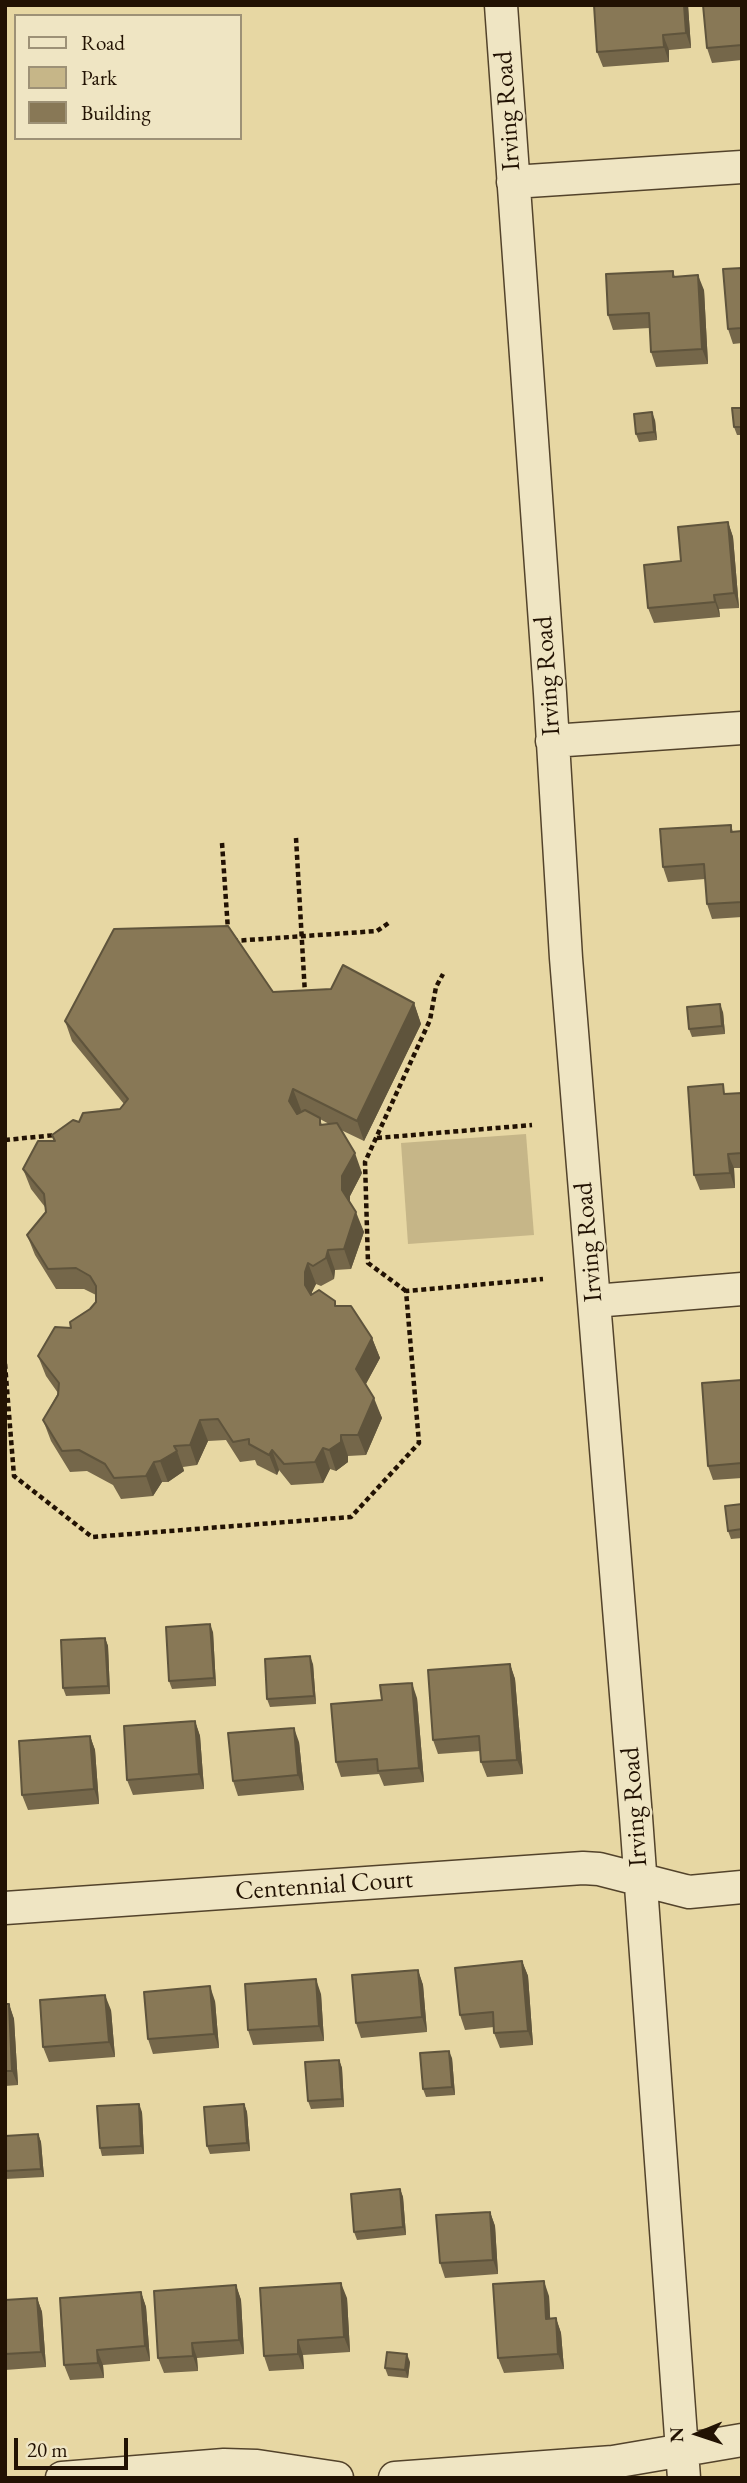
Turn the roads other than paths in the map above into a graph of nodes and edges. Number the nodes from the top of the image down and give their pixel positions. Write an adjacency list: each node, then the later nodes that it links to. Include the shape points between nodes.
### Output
1 (501, 5): 3 (street, Irving Road)
2 (742, 167): 3 (street)
3 (513, 182): 5 (street, Irving Road)
4 (742, 728): 5 (street)
5 (552, 741): 7 (street, Irving Road)
6 (742, 1289): 7 (street)
7 (594, 1301): 8 (street, Irving Road)
8 (641, 1881): 9 (street, Centennial Court, via 689,1892); 10 (street, Centennial Court, via 583,1868); 12 (street, Irving Road)
9 (742, 1887)
10 (5, 1908)
11 (742, 2440): 12 (street)
12 (683, 2464): 15 (street, via 613,2462)
13 (62, 2478): 14 (street, via 224,2465)
14 (337, 2478)
15 (395, 2478)

